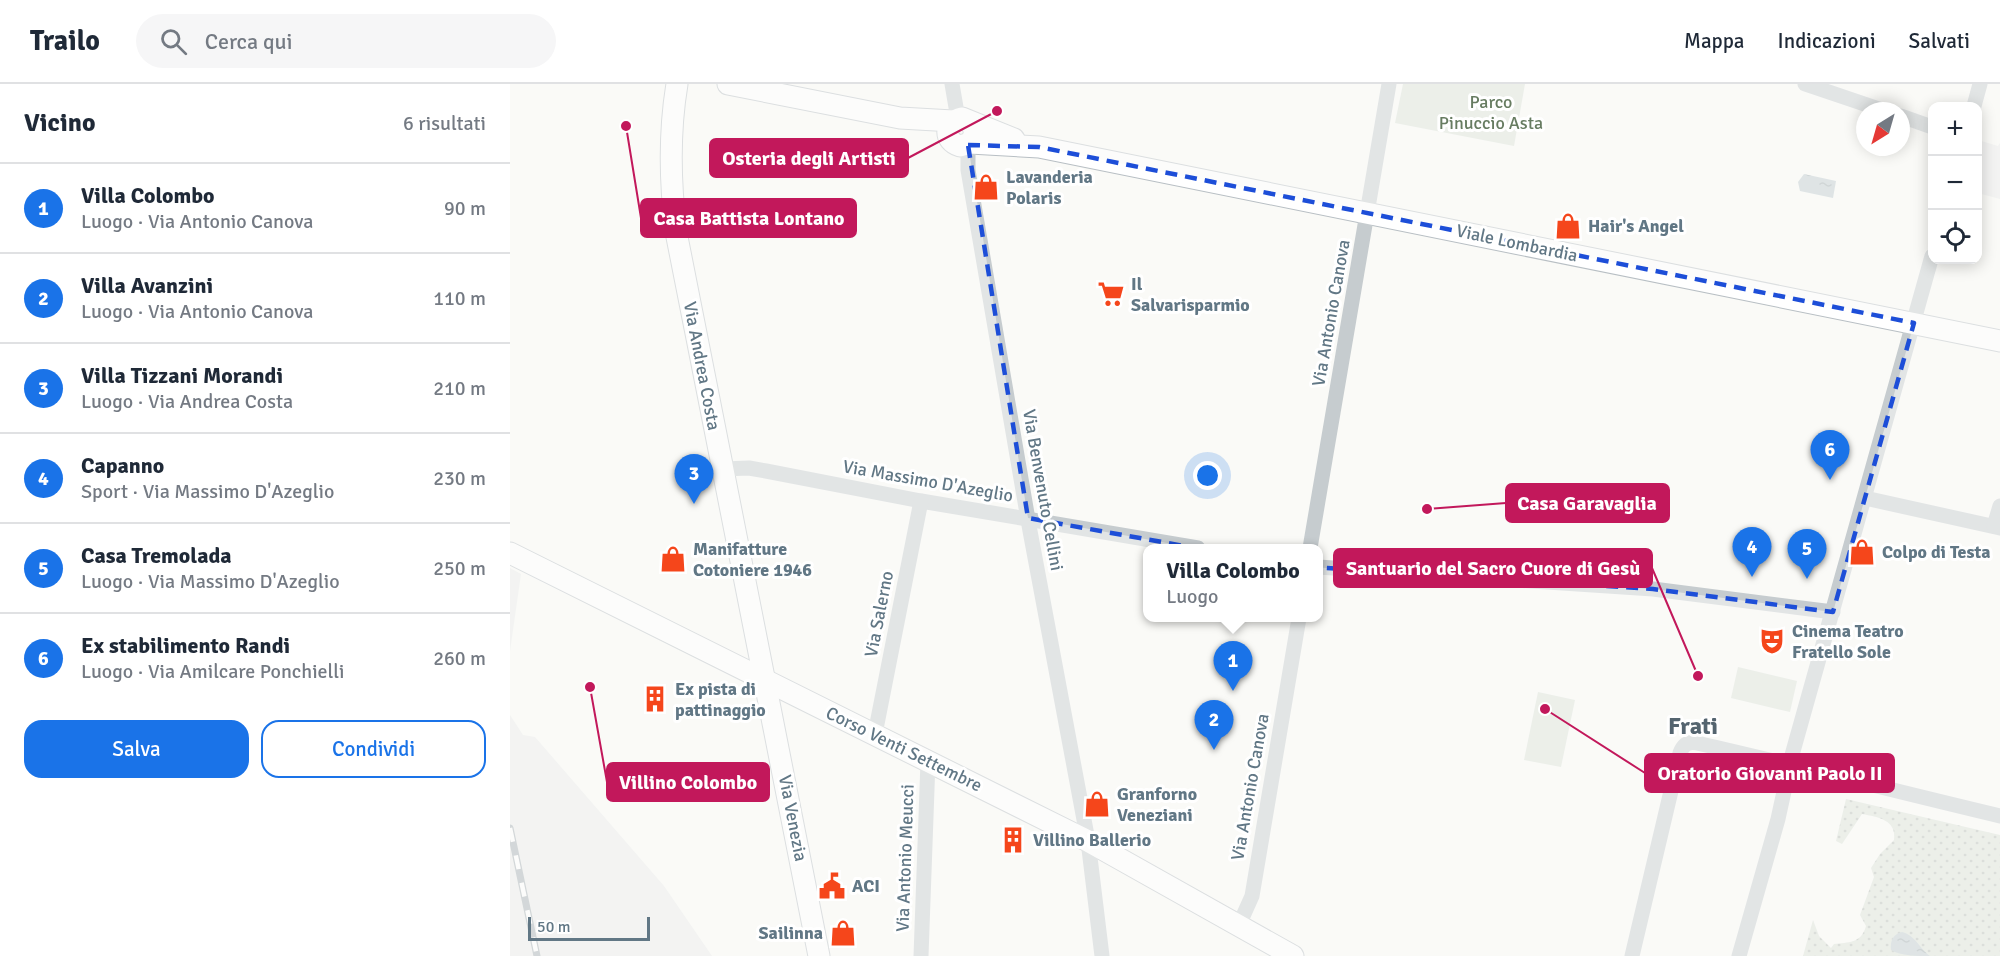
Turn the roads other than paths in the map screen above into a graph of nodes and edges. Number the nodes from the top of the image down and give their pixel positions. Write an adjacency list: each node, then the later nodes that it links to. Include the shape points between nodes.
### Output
1 (677, 84): 16 (street, Via Andrea Costa, via 674,214)
2 (728, 84): 11 (street, Viale Lombardia)
3 (952, 84): 11 (street, Via Benvenuto Cellini)
4 (1389, 84): 12 (street, Via Antonio Canova)
5 (1805, 84): 7 (street)
6 (1980, 84): 8 (street)
7 (1858, 102)
8 (1975, 102)
9 (1910, 119): 10 (street)
10 (1928, 126)
11 (962, 132): 12 (street, Viale Lombardia); 20 (street, Via Benvenuto Cellini)
12 (1367, 213): 14 (street, Viale Lombardia); 23 (street, Via Antonio Canova)
13 (1930, 264): 14 (street)
14 (1914, 323): 15 (street, Viale Lombardia); 17 (street)
15 (2000, 341)
16 (723, 469): 18 (street, Via Massimo D'Azeglio, via 758,469); 28 (street, Via Andrea Costa)
17 (1865, 498): 21 (street); 26 (street)
18 (921, 501): 20 (street, Via Massimo D'Azeglio); 29 (street, Via Salerno)
19 (2000, 506): 21 (street)
20 (1028, 518): 22 (street, Via Massimo D'Azeglio); 33 (street, Via Benvenuto Cellini)
21 (1997, 527)
22 (1171, 544)
23 (1311, 544)
24 (510, 553): 28 (street, Corso Venti Settembre)
25 (1323, 567): 26 (street, via 1653,589)
26 (1833, 612): 31 (street)
27 (1298, 622): 34 (street, Via Antonio Canova, via 1252,897)
28 (764, 680): 29 (street, Corso Venti Settembre); 35 (street, Via Venezia)
29 (875, 734): 30 (street, Corso Venti Settembre)
30 (928, 761): 33 (street, Corso Venti Settembre); 36 (street, Via Antonio Meucci)
31 (1791, 766): 32 (street); 39 (street, via 1697,743 1688,743 1682,749); 40 (street)
32 (2000, 816)
33 (1088, 841): 34 (street, Corso Venti Settembre); 37 (street, Via Benvenuto Cellini)
34 (1239, 926): 38 (street, Corso Venti Settembre)
35 (819, 956)
36 (921, 956)
37 (1102, 956)
38 (1293, 956)
39 (1632, 956)
40 (1739, 956)

